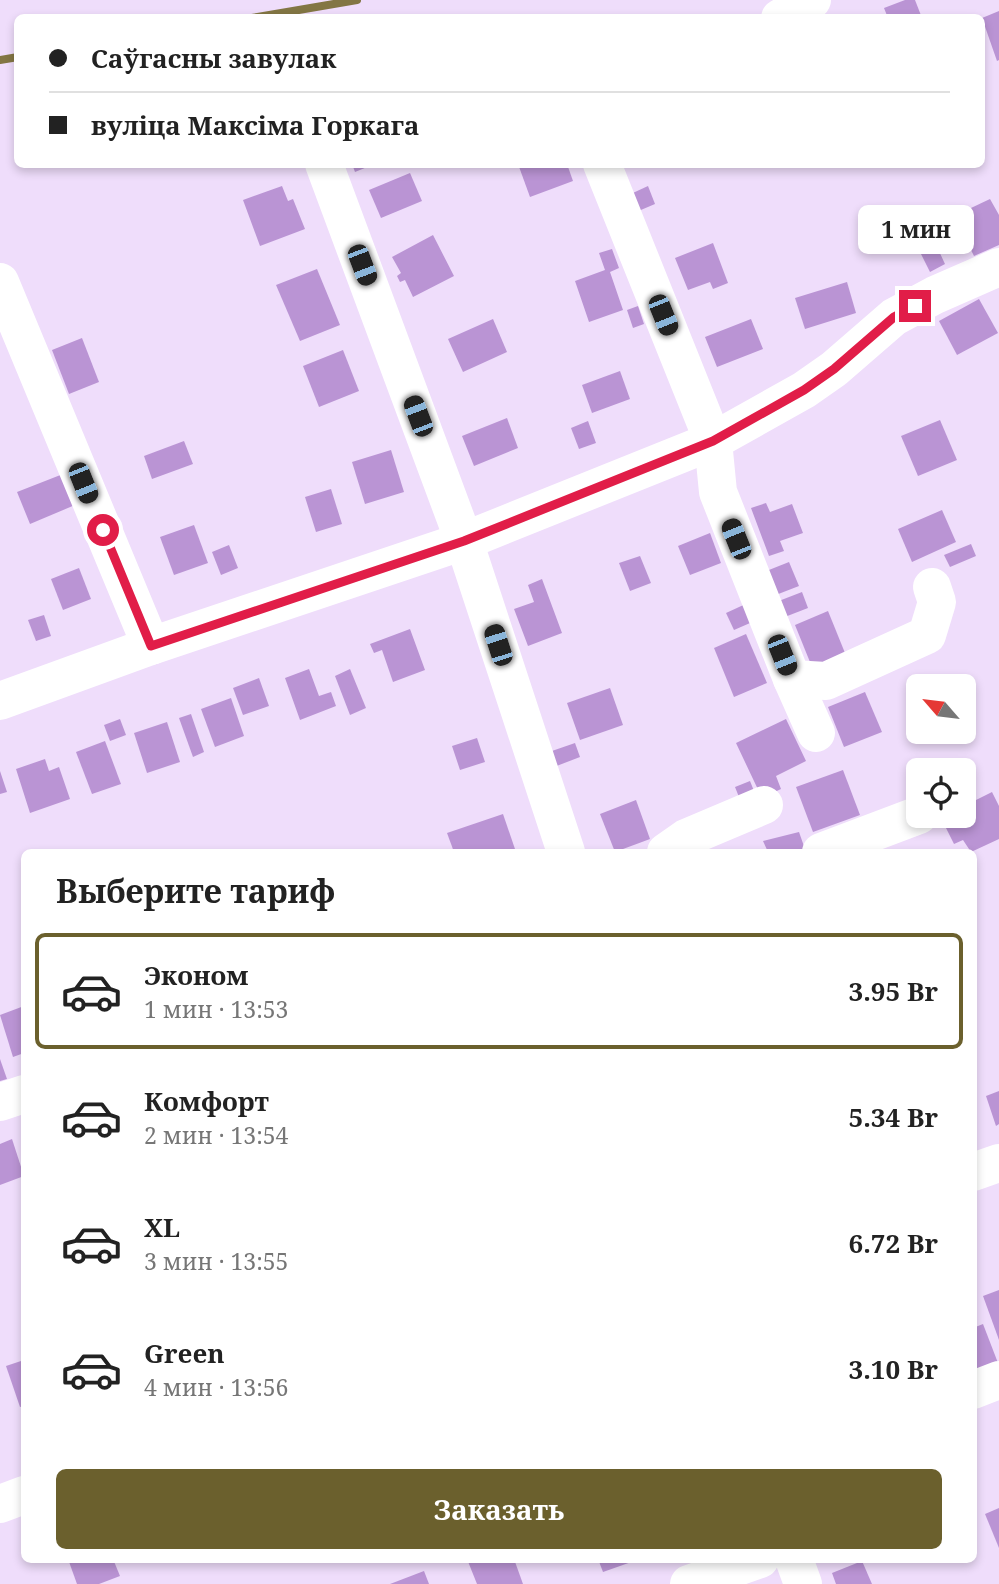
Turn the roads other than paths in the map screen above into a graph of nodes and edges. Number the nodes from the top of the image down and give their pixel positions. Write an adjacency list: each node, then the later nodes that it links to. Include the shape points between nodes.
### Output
1 (812, 0): 2 (street)
2 (787, 14)
3 (325, 168): 8 (street)
4 (604, 168): 7 (street)
5 (999, 267): 7 (street, via 894,317 824,376)
6 (0, 282): 10 (street)
7 (713, 441): 8 (street); 11 (street, via 718,492)
8 (464, 541): 10 (street); 16 (street)
9 (932, 587): 11 (street, via 937,602 927,635 826,681)
10 (151, 646): 12 (street)
11 (792, 679): 13 (street)
12 (0, 701)
13 (816, 733)
14 (764, 805): 17 (street)
15 (906, 820): 18 (street)
16 (565, 849)
17 (670, 849)
18 (829, 849)
19 (21, 1095): 20 (street)
20 (0, 1102)
21 (999, 1163): 22 (street)
22 (977, 1171)
23 (999, 1380): 24 (street)
24 (977, 1388)
25 (21, 1496): 26 (street)
26 (0, 1504)
27 (749, 1563): 29 (street)
28 (795, 1563): 30 (street)
29 (690, 1584)
30 (803, 1584)

